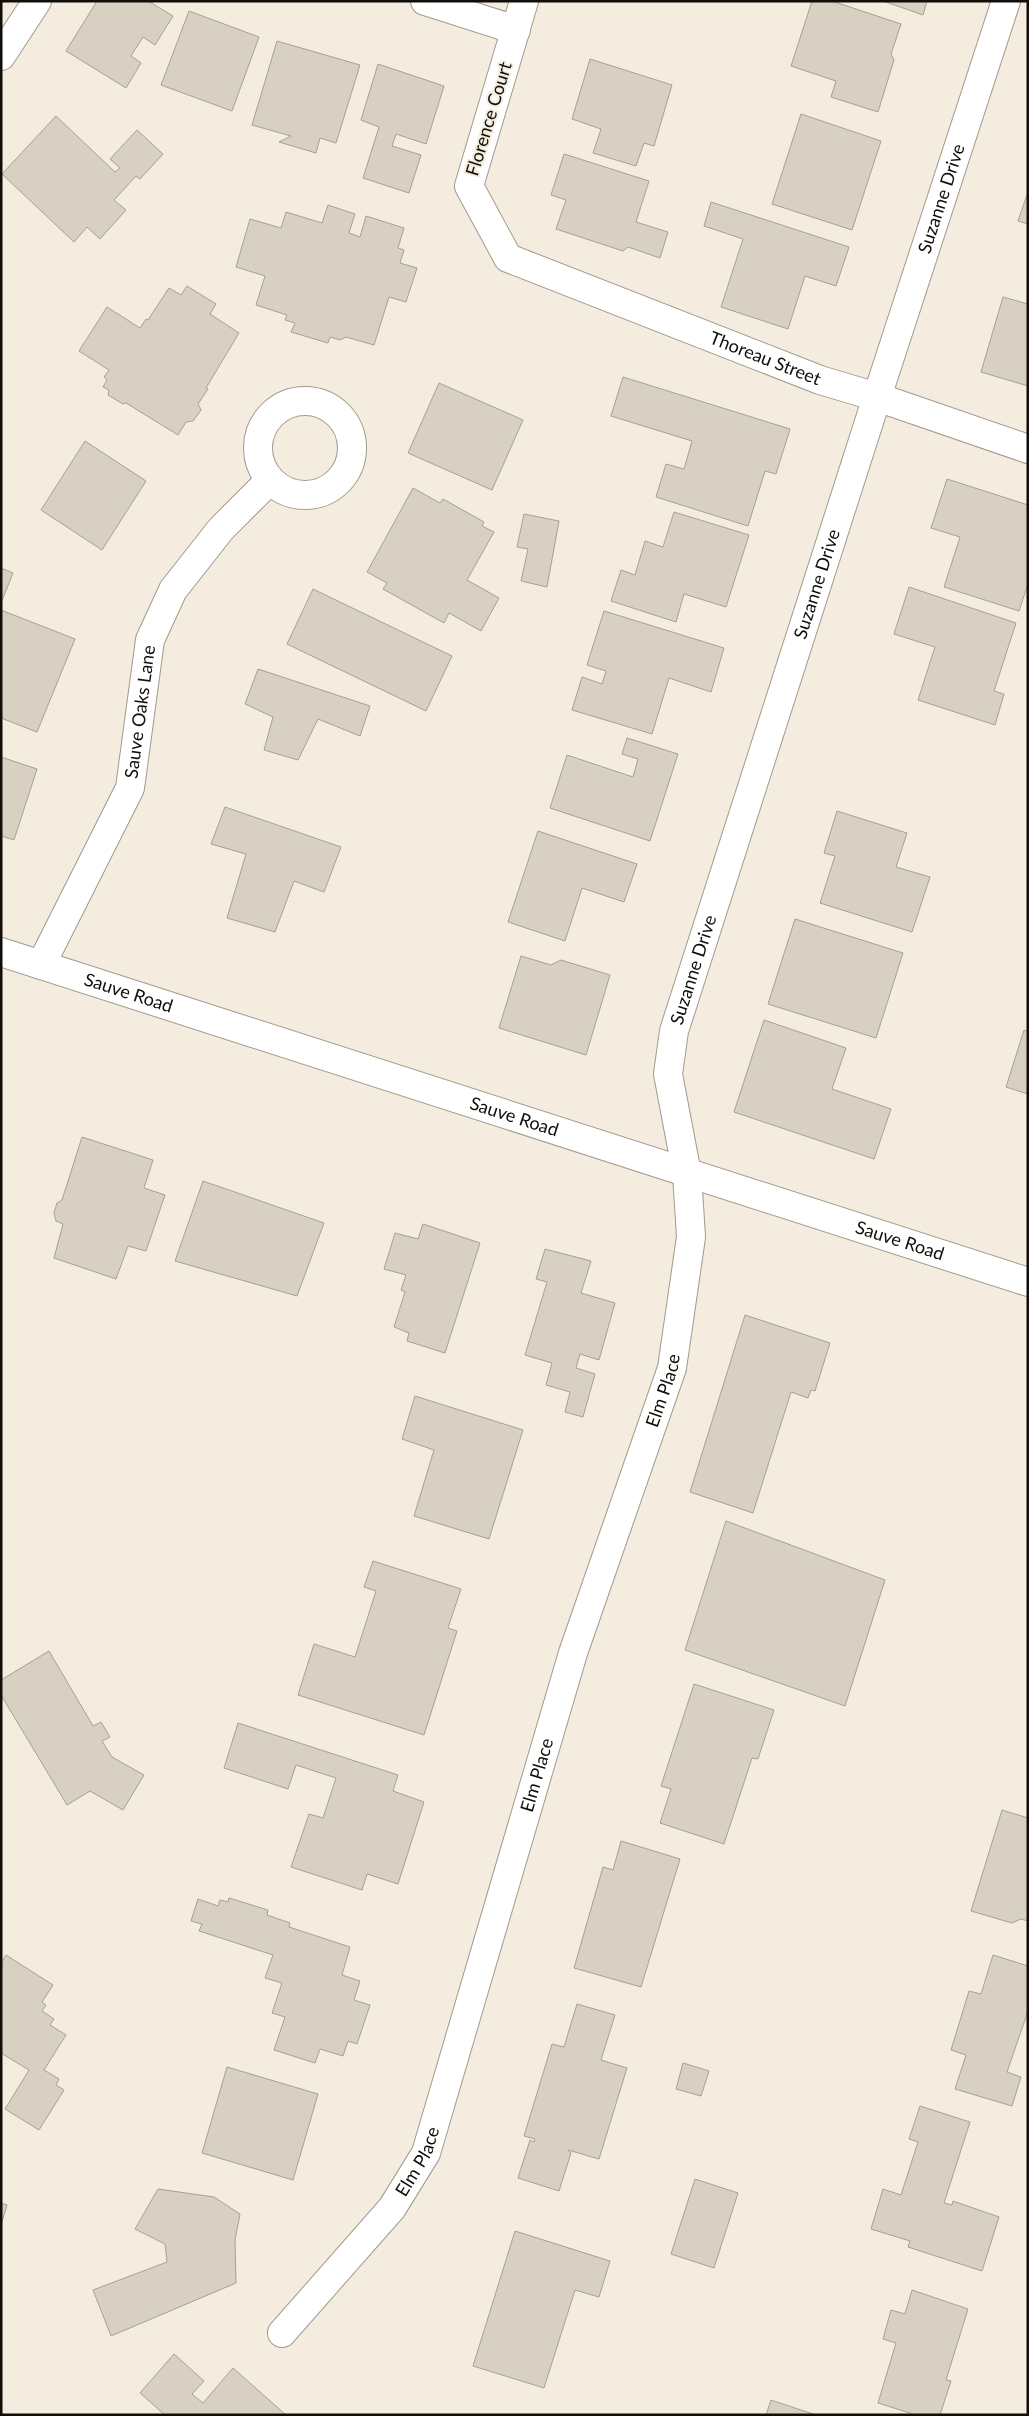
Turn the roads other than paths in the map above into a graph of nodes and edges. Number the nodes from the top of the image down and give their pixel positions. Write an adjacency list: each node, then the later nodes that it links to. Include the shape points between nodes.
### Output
1 (36, 1): 6 (street)
2 (425, 1): 5 (street)
3 (524, 1): 5 (street, Florence Court)
4 (1006, 1): 8 (street, Suzanne Drive)
5 (516, 30): 7 (street, Florence Court, via 469,186)
6 (1, 56)
7 (508, 258): 8 (street, Thoreau Street, via 820,380)
8 (877, 397): 9 (street, Thoreau Street); 13 (street, Suzanne Drive, via 674,1031 668,1074)
9 (1028, 449)
10 (270, 480): 12 (street, Sauve Oaks Lane, via 221,529 173,590 150,640 130,788)
11 (1, 952): 12 (street, Sauve Road)
12 (41, 965): 13 (street, Sauve Road)
13 (687, 1174): 14 (street, Sauve Road); 15 (street, Elm Place, via 691,1237 672,1368 573,1653 426,2153 392,2208)
14 (1028, 1282)
15 (282, 2333)

